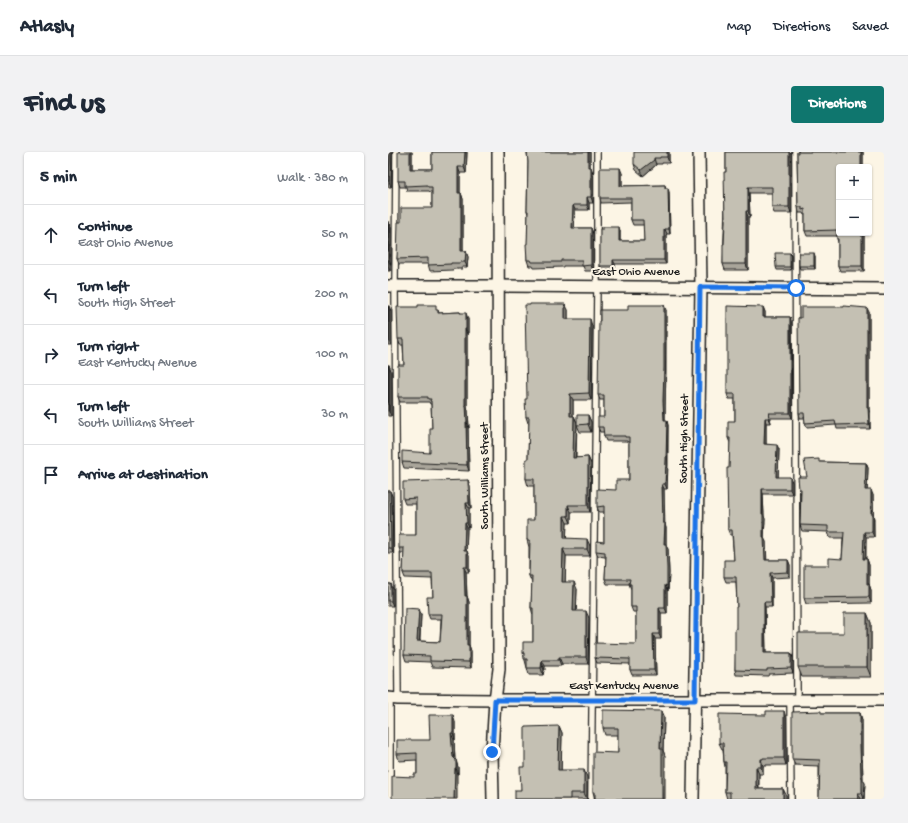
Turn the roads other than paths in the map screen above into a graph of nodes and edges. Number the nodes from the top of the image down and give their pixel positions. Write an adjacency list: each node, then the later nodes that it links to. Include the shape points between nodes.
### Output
1 (396, 152): 6 (lane)
2 (498, 152): 7 (street, South Williams Street)
3 (596, 152): 8 (lane)
4 (699, 152): 9 (street, South High Street)
5 (795, 152): 10 (lane)
6 (392, 286): 7 (street, East Ohio Avenue); 12 (lane)
7 (498, 286): 8 (street, East Ohio Avenue); 13 (street, South Williams Street, via 499,669)
8 (597, 286): 9 (street, East Ohio Avenue); 14 (lane)
9 (700, 287): 10 (street, East Ohio Avenue); 15 (street, South High Street)
10 (796, 288): 11 (street, East Ohio Avenue); 16 (lane)
11 (884, 288)
12 (392, 699): 13 (street, East Kentucky Avenue); 18 (lane)
13 (495, 700): 14 (street, East Kentucky Avenue); 19 (street, South Williams Street)
14 (592, 700): 15 (street, East Kentucky Avenue); 20 (lane)
15 (695, 700): 16 (street, East Kentucky Avenue); 21 (street, South High Street)
16 (794, 700): 17 (street, East Kentucky Avenue); 22 (lane)
17 (884, 700)
18 (390, 799)
19 (493, 799)
20 (591, 799)
21 (693, 799)
22 (791, 799)

